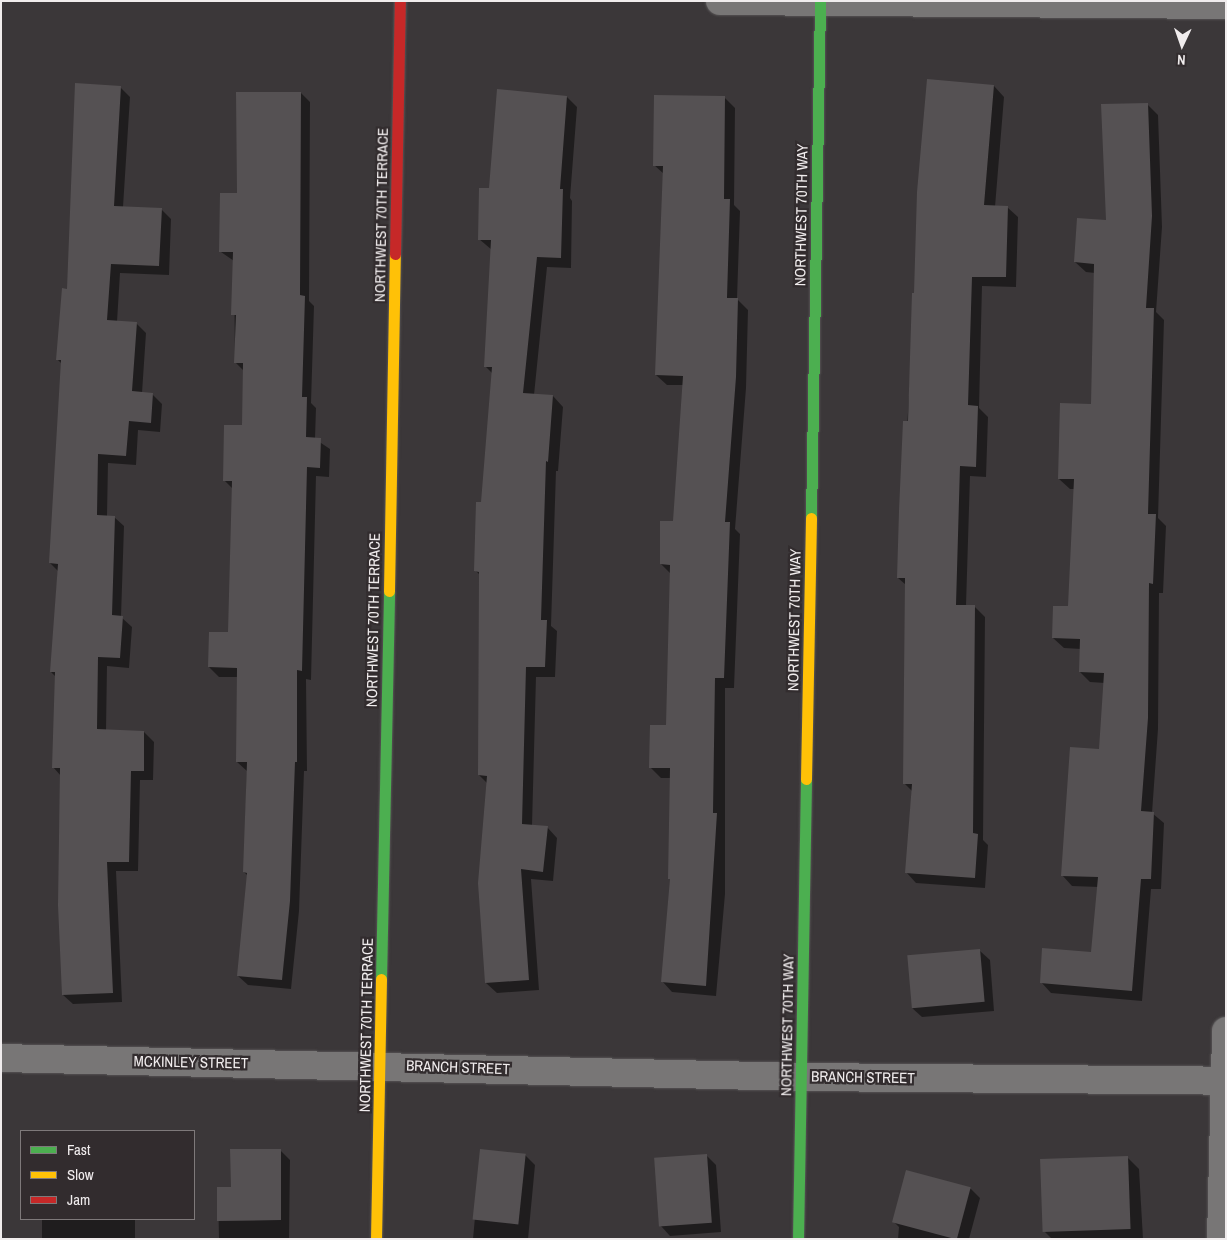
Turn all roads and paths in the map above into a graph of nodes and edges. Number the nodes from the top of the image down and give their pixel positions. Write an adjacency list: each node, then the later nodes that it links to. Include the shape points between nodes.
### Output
1 (400, 1): 7 (street, NORTHWEST 70TH TERRACE)
2 (720, 1): 3 (street)
3 (820, 3): 4 (street); 8 (street, NORTHWEST 70TH WAY)
4 (1226, 5)
5 (1226, 1031): 9 (street)
6 (1, 1058): 7 (street, MCKINLEY STREET)
7 (380, 1065): 8 (street, BRANCH STREET); 10 (street, NORTHWEST 70TH TERRACE)
8 (801, 1077): 9 (street, BRANCH STREET); 11 (street, NORTHWEST 70TH WAY)
9 (1225, 1081): 12 (street)
10 (376, 1239)
11 (798, 1239)
12 (1221, 1239)

